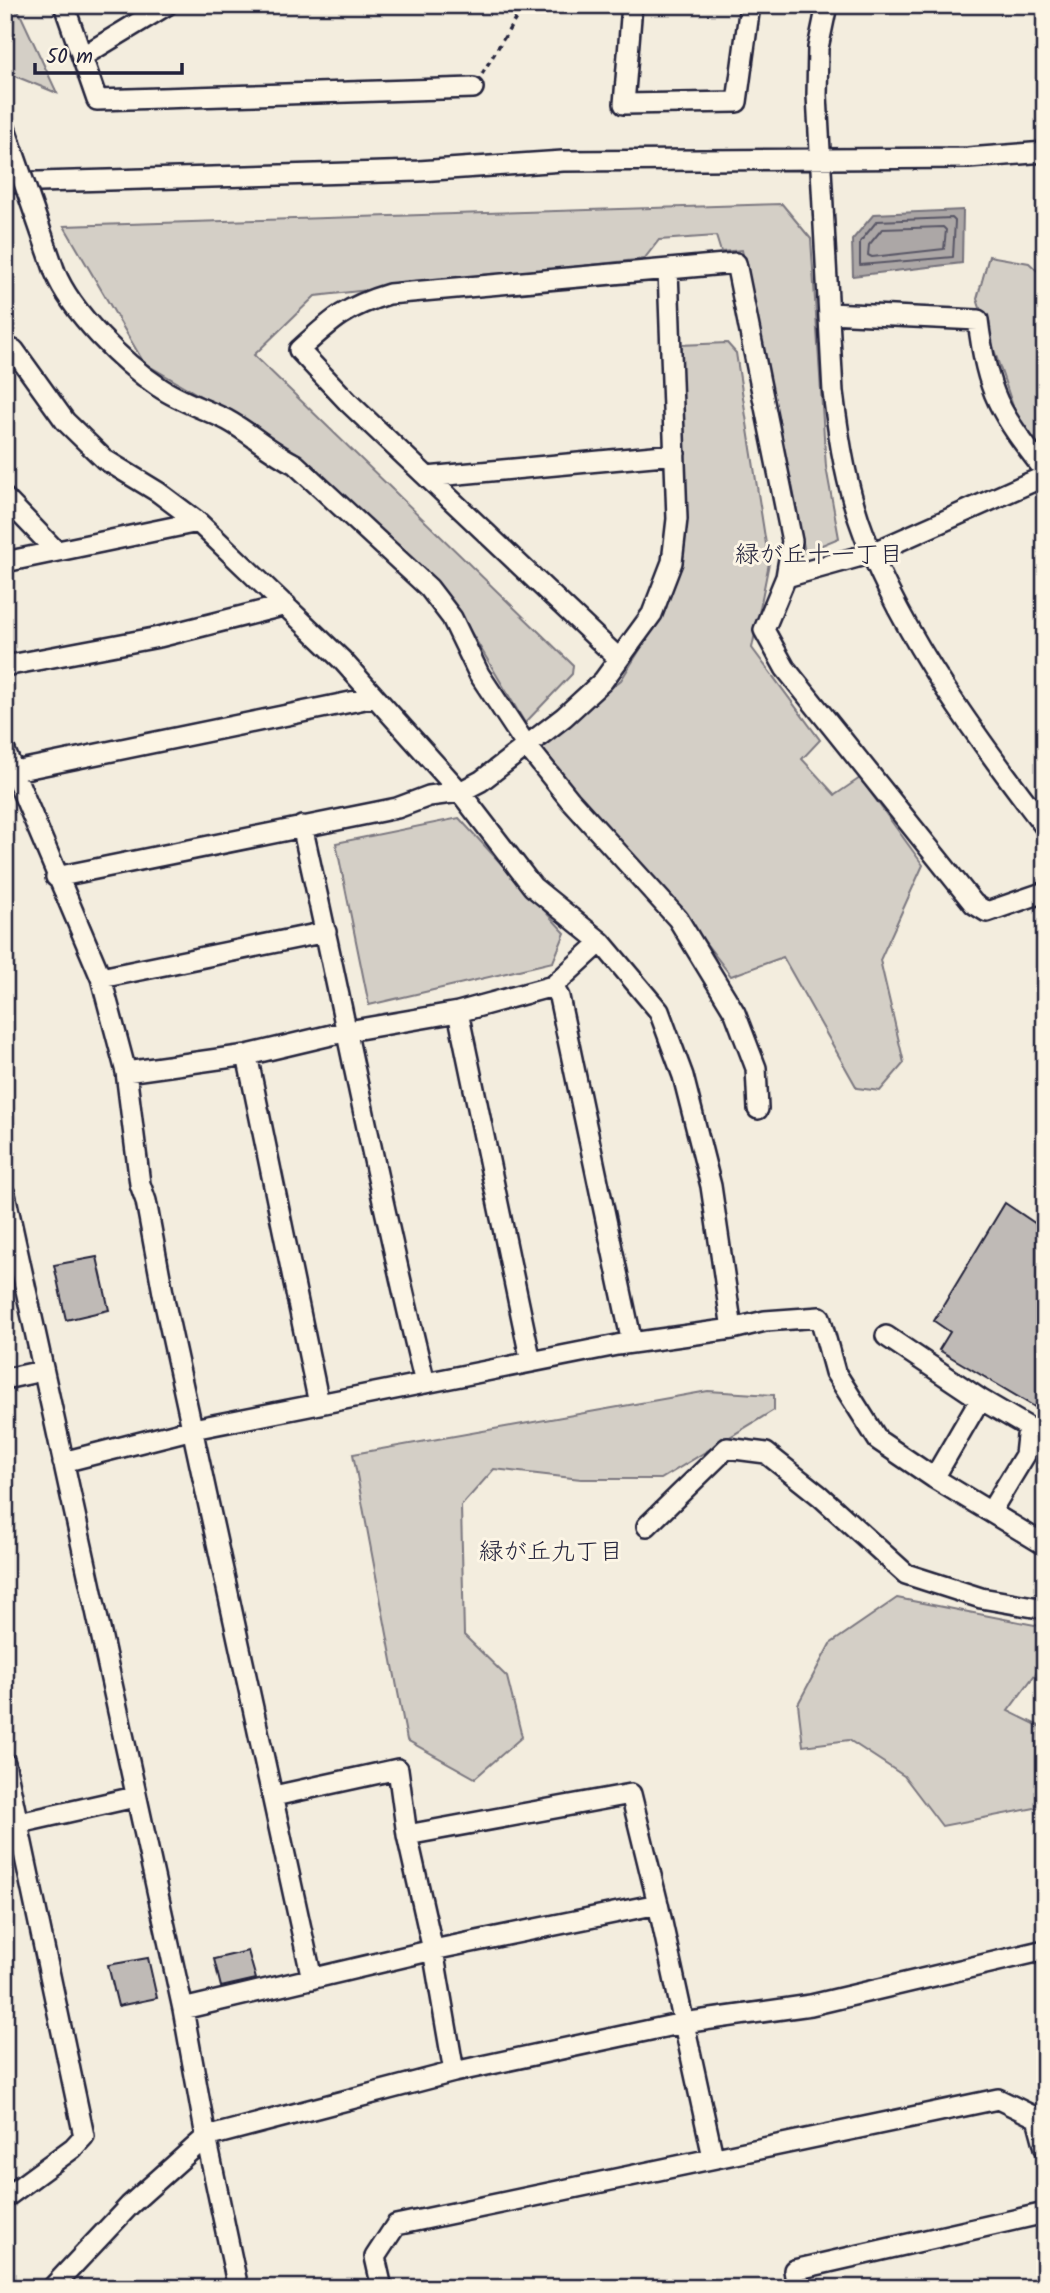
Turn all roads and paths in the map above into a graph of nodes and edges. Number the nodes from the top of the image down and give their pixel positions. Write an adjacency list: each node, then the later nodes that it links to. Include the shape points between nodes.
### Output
1 (64, 5): 7 (street)
2 (167, 5): 7 (street)
3 (524, 5): 8 (path)
4 (632, 5): 5 (street, via 624,104 737,102)
5 (750, 5)
6 (827, 5): 11 (street, via 818,48)
7 (83, 56): 8 (street, via 97,100)
8 (473, 88)
9 (5, 128): 29 (street, bridge, via 61,288 89,326 159,388 229,422 295,464 429,588 452,618 479,674)
10 (1045, 152): 11 (street, via 968,158)
11 (822, 159): 12 (street, via 563,161 419,171); 14 (street)
12 (5, 183)
13 (668, 270): 16 (street); 18 (street, via 389,294 355,304 335,317 299,350); 24 (street, via 736,263 792,541)
14 (829, 313): 17 (street, via 978,320 992,394); 22 (street, via 838,431 853,502)
15 (5, 348): 20 (street, via 14,350 65,421 104,459)
16 (674, 454): 18 (street); 26 (street, via 677,519 672,562 652,614)
17 (1045, 474): 22 (street)
18 (427, 477): 26 (street)
19 (5, 498): 21 (street)
20 (198, 522): 21 (street); 25 (street)
21 (56, 551): 23 (street)
22 (872, 553): 24 (street); 34 (street, via 923,652)
23 (5, 562)
24 (786, 577): 36 (street, via 764,630 785,668 974,904 987,912)
25 (286, 605): 27 (street, via 159,638); 28 (street)
26 (619, 659): 29 (street, via 603,681)
27 (5, 666)
28 (375, 697): 31 (street); 32 (street)
29 (526, 745): 32 (street); 45 (street, via 678,919 735,1013 756,1068)
30 (5, 751): 31 (street)
31 (15, 771): 35 (street)
32 (460, 792): 33 (street); 38 (street, via 534,887)
33 (302, 826): 35 (street); 37 (street)
34 (1045, 827)
35 (56, 877): 39 (street)
36 (1045, 892)
37 (326, 932): 39 (street); 42 (street)
38 (601, 942): 40 (street); 47 (street, via 659,1012 683,1076 711,1186)
39 (101, 978): 44 (street)
40 (553, 986): 41 (street); 49 (street)
41 (458, 1012): 42 (street); 50 (street)
42 (348, 1031): 43 (street); 53 (street, via 390,1241)
43 (247, 1055): 44 (street); 55 (street)
44 (126, 1072): 56 (street, via 140,1184)
45 (758, 1109)
46 (5, 1194): 51 (street)
47 (732, 1329): 49 (street); 58 (street, via 820,1317 835,1372 878,1440)
48 (886, 1336): 54 (street)
49 (632, 1343): 50 (street)
50 (531, 1362): 53 (street)
51 (43, 1371): 52 (street); 57 (street)
52 (5, 1379)
53 (425, 1383): 55 (street)
54 (980, 1399): 58 (street); 59 (street, via 1028,1427 1025,1455)
55 (319, 1404): 56 (street)
56 (192, 1429): 57 (street); 64 (street)
57 (63, 1462): 65 (street)
58 (934, 1478): 59 (street)
59 (991, 1511): 61 (street)
60 (647, 1526): 62 (street, via 727,1448 766,1453 906,1574 981,1598)
61 (1045, 1545)
62 (1045, 1609)
63 (5, 1763): 66 (street)
64 (274, 1796): 67 (street, via 398,1769); 71 (street)
65 (135, 1797): 66 (street); 72 (street)
66 (11, 1825): 78 (street, via 84,2136)
67 (407, 1835): 68 (street, via 631,1794); 69 (street)
68 (658, 1904): 69 (street); 73 (street)
69 (433, 1950): 71 (street); 74 (street)
70 (1045, 1950): 73 (street, via 811,2005)
71 (312, 1979): 72 (street)
72 (183, 2010): 75 (street)
73 (683, 2023): 74 (street); 77 (street)
74 (454, 2072): 75 (street)
75 (206, 2137): 80 (street, via 130,2205); 81 (street)
76 (1045, 2148): 77 (street, via 1037,2118 998,2099)
77 (713, 2157): 82 (street, via 396,2225 375,2257)
78 (5, 2198)
79 (1045, 2213): 83 (street, via 794,2270)
80 (51, 2288)
81 (238, 2288)
82 (382, 2288)
83 (797, 2288)

